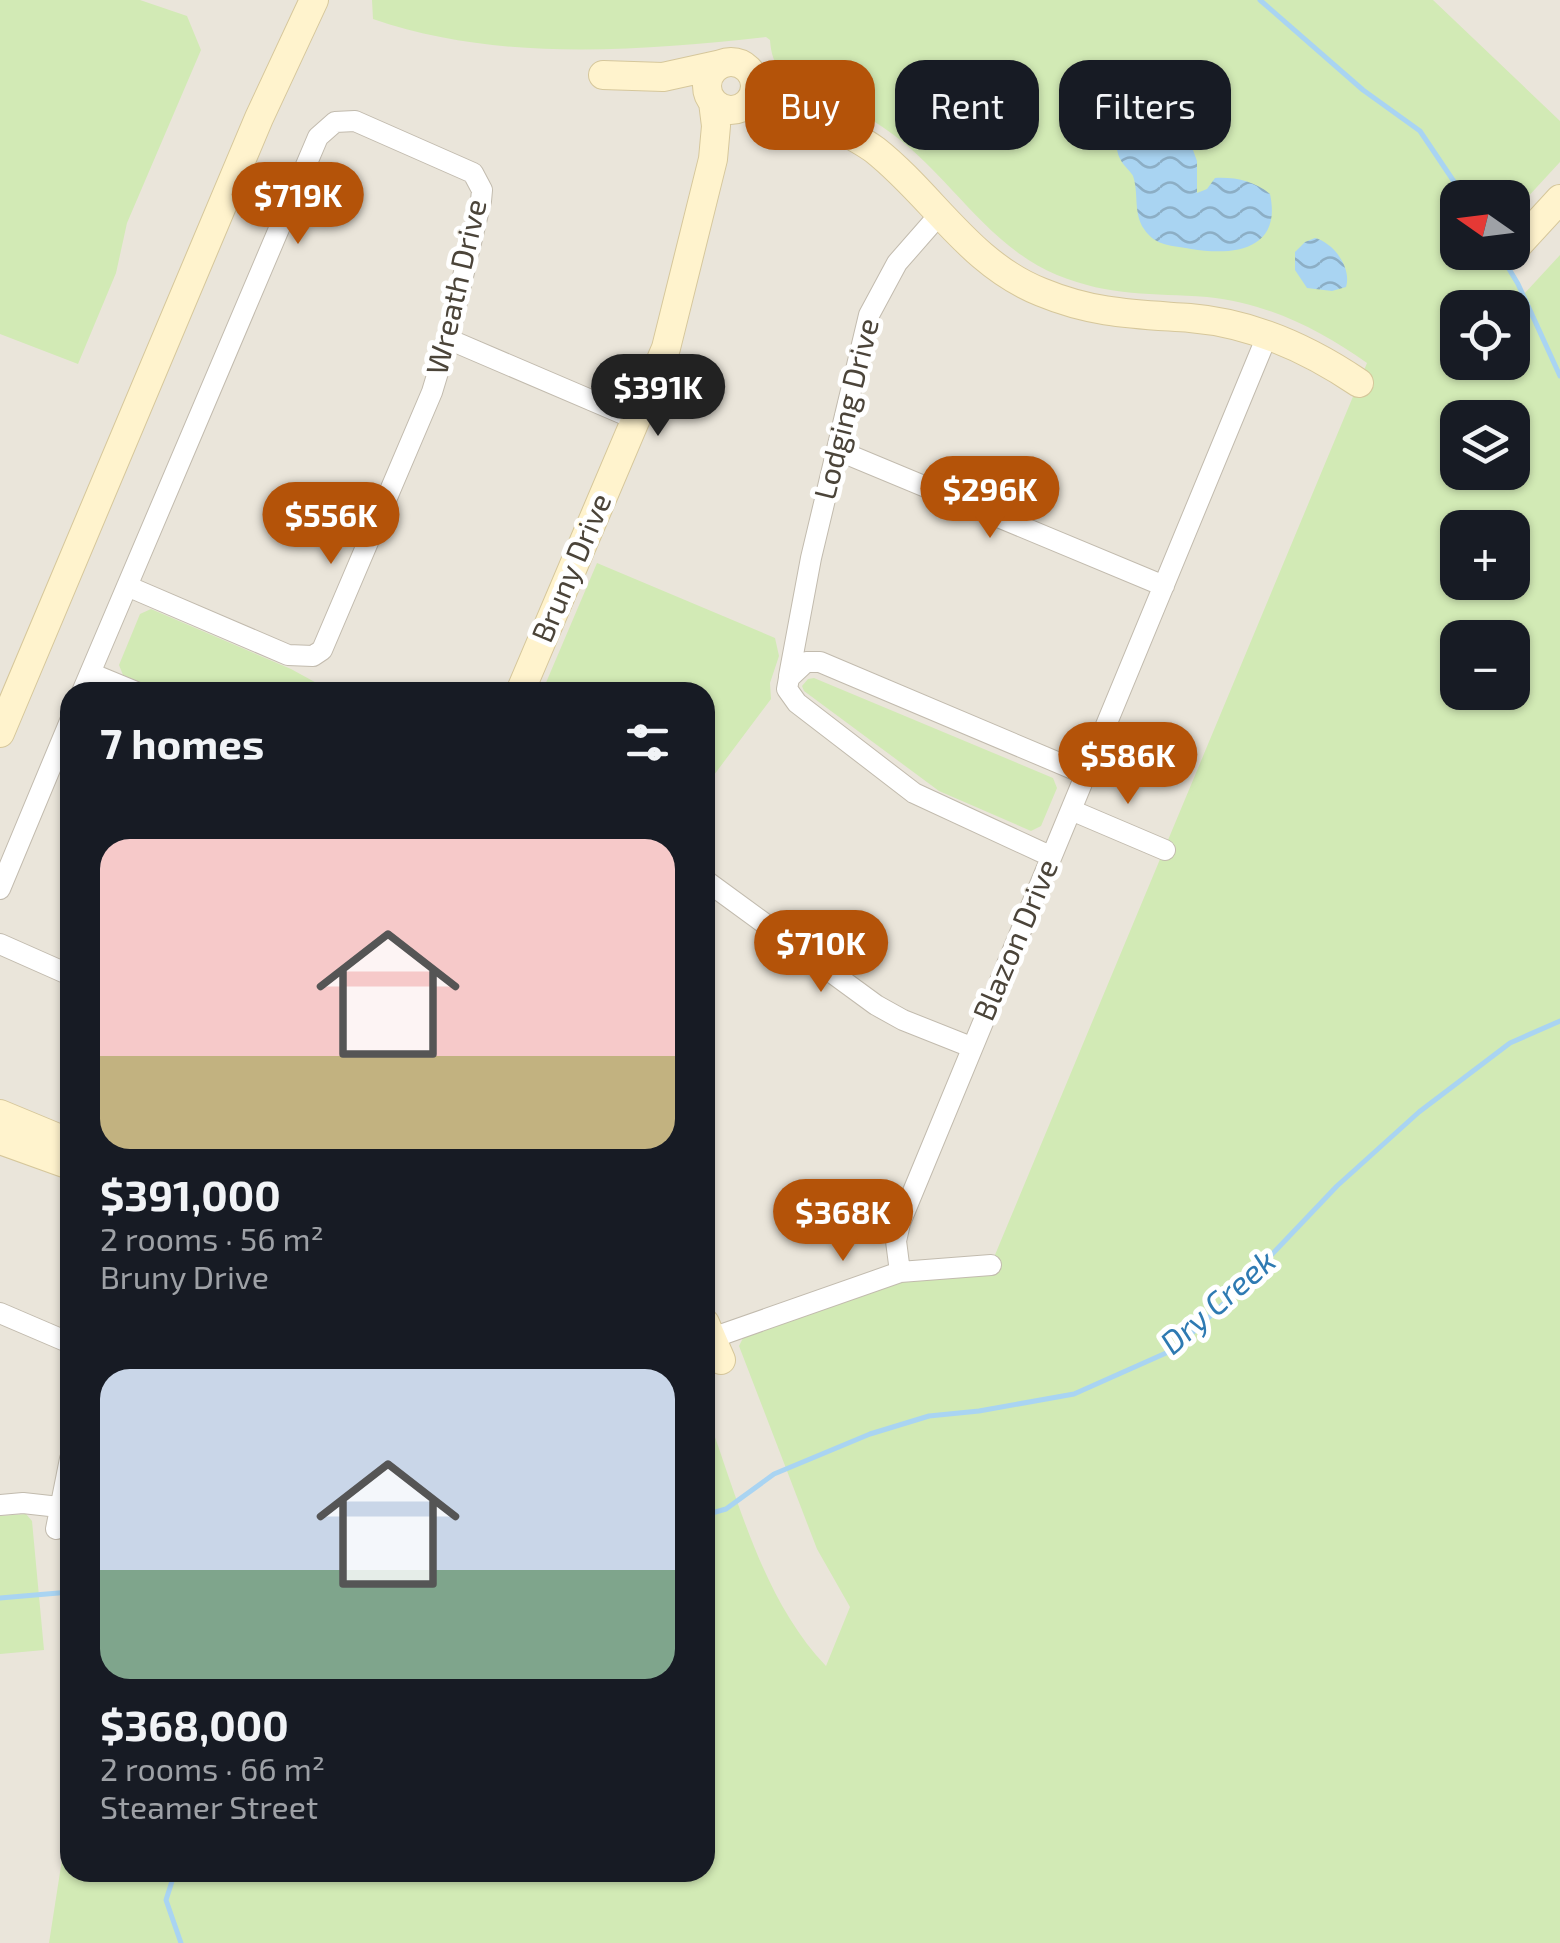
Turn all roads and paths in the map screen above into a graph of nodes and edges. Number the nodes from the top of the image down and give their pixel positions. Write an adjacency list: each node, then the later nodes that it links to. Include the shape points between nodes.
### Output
1 (314, 0): 18 (street)
2 (722, 64): 3 (street); 5 (street); 7 (street, via 709,78)
3 (745, 67)
4 (603, 75): 5 (street)
5 (663, 78): 7 (street)
6 (745, 99): 7 (street)
7 (727, 104): 8 (street); 16 (street, Bruny Drive, via 716,126 666,348)
8 (745, 106)
9 (874, 150): 11 (street)
10 (1560, 199): 12 (street)
11 (940, 215): 13 (street, via 984,258 1059,299); 17 (street, Lodging Drive, via 896,263 869,315)
12 (1530, 232)
13 (1268, 336): 15 (street); 20 (street, Blazon Drive)
14 (448, 339): 16 (street); 19 (street, Wreath Drive, via 432,392 322,650 288,655); 19 (street, Wreath Drive, via 481,200 478,180 356,121 335,122 318,138)
15 (1358, 382)
16 (635, 419): 24 (street, Bruny Drive)
17 (837, 450): 20 (street); 21 (street, Lodging Drive)
18 (107, 481): 25 (street); 26 (street)
19 (127, 586): 23 (street, Wreath Drive)
20 (1164, 586): 28 (street, Blazon Drive)
21 (797, 624): 22 (street); 22 (street, Lodging Drive)
22 (800, 668): 28 (street); 31 (street, via 788,688 797,703 914,793)
23 (86, 682)
24 (524, 682)
25 (0, 704)
26 (0, 732)
27 (60, 745): 33 (street)
28 (1085, 774): 29 (street, Blazon Drive)
29 (1071, 810): 30 (street); 31 (street, Blazon Drive)
30 (1165, 850)
31 (1050, 856): 36 (street, Blazon Drive)
32 (715, 887): 36 (street, via 876,1005)
33 (0, 889)
34 (0, 944): 35 (street)
35 (60, 970)
36 (971, 1047): 42 (street, Blazon Drive, via 900,1223)
37 (0, 1114): 38 (street)
38 (60, 1138)
39 (0, 1140): 40 (street)
40 (60, 1161)
41 (991, 1264): 42 (street)
42 (900, 1272): 45 (street)
43 (0, 1313): 44 (street)
44 (60, 1338)
45 (715, 1339)
46 (0, 1505): 47 (street, via 24,1503 58,1518)
47 (60, 1508)

